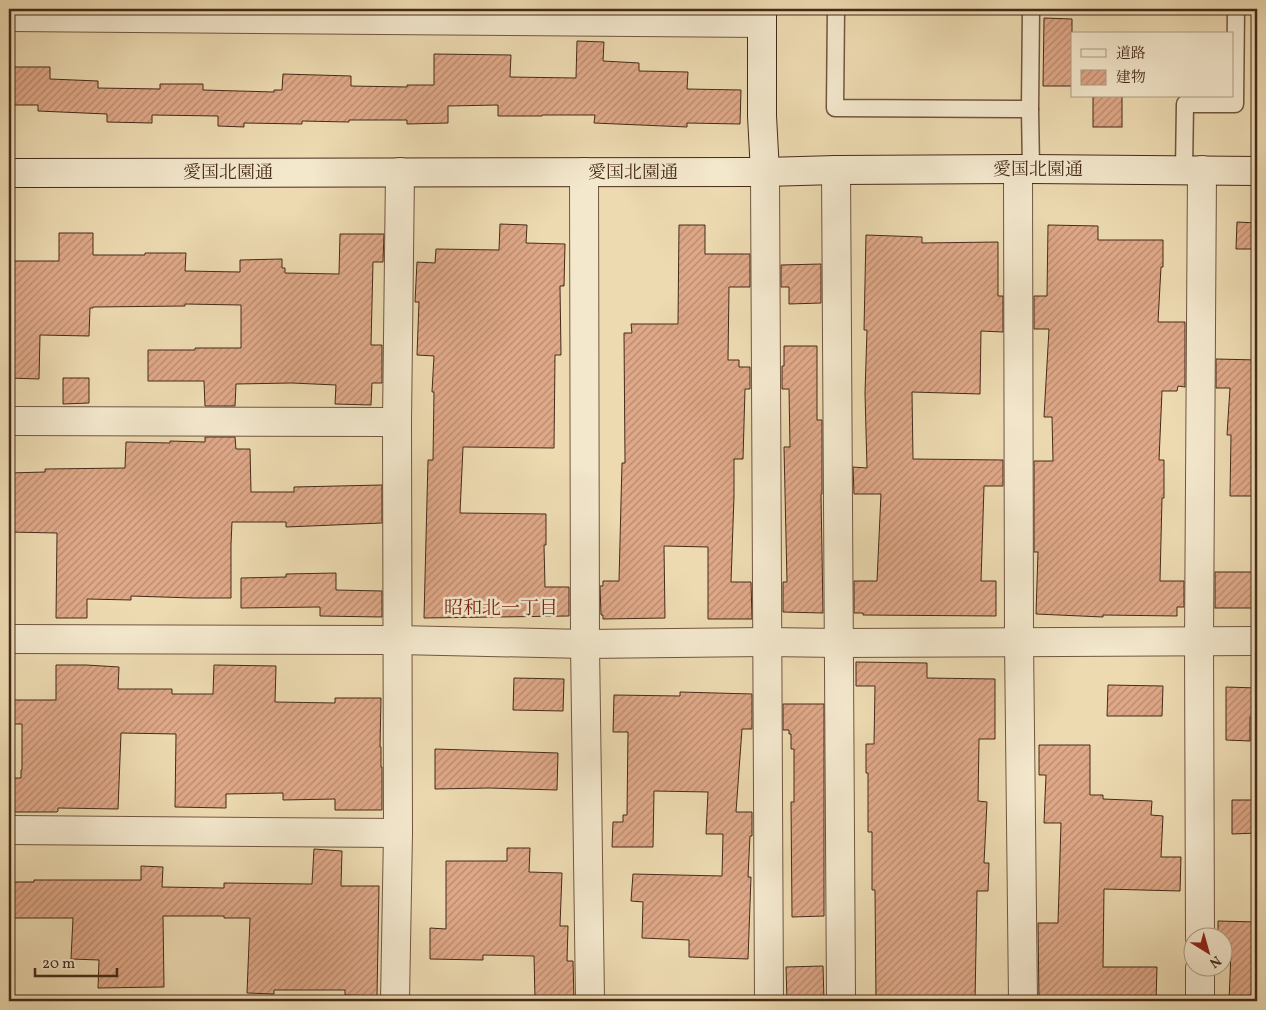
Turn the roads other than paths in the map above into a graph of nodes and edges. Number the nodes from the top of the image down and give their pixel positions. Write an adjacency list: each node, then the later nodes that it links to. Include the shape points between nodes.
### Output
1 (836, 9): 7 (lane, via 835,108)
2 (1031, 9): 7 (lane)
3 (1236, 9): 10 (lane, via 1235,104 1185,104)
4 (403, 15): 5 (street); 6 (street)
5 (762, 16): 14 (street)
6 (9, 17)
7 (1030, 109): 8 (lane)
8 (1025, 169): 9 (street, 愛国北園通); 10 (street, 愛国北園通); 20 (street)
9 (836, 170): 14 (street, 愛国北園通); 24 (street)
10 (1193, 170): 11 (street, 愛国北園通); 21 (street)
11 (1257, 171)
12 (400, 172): 13 (street, 愛国北園通); 15 (street, 愛国北園通); 17 (street)
13 (584, 172): 14 (street, 愛国北園通); 25 (street)
14 (765, 172): 23 (street)
15 (9, 173)
16 (9, 421): 17 (street)
17 (397, 422): 19 (street)
18 (9, 639): 19 (street)
19 (398, 640): 25 (street); 27 (street)
20 (1019, 641): 21 (street); 24 (street); 34 (street)
21 (1199, 641): 22 (street); 28 (street)
22 (1257, 641)
23 (768, 642): 24 (street); 25 (street); 32 (street)
24 (838, 643): 33 (street)
25 (585, 644): 31 (street)
26 (9, 830): 27 (street)
27 (398, 833): 30 (street)
28 (1200, 928)
29 (1200, 978): 35 (street)
30 (395, 1001)
31 (590, 1001)
32 (769, 1001)
33 (841, 1001)
34 (1023, 1001)
35 (1200, 1001)

